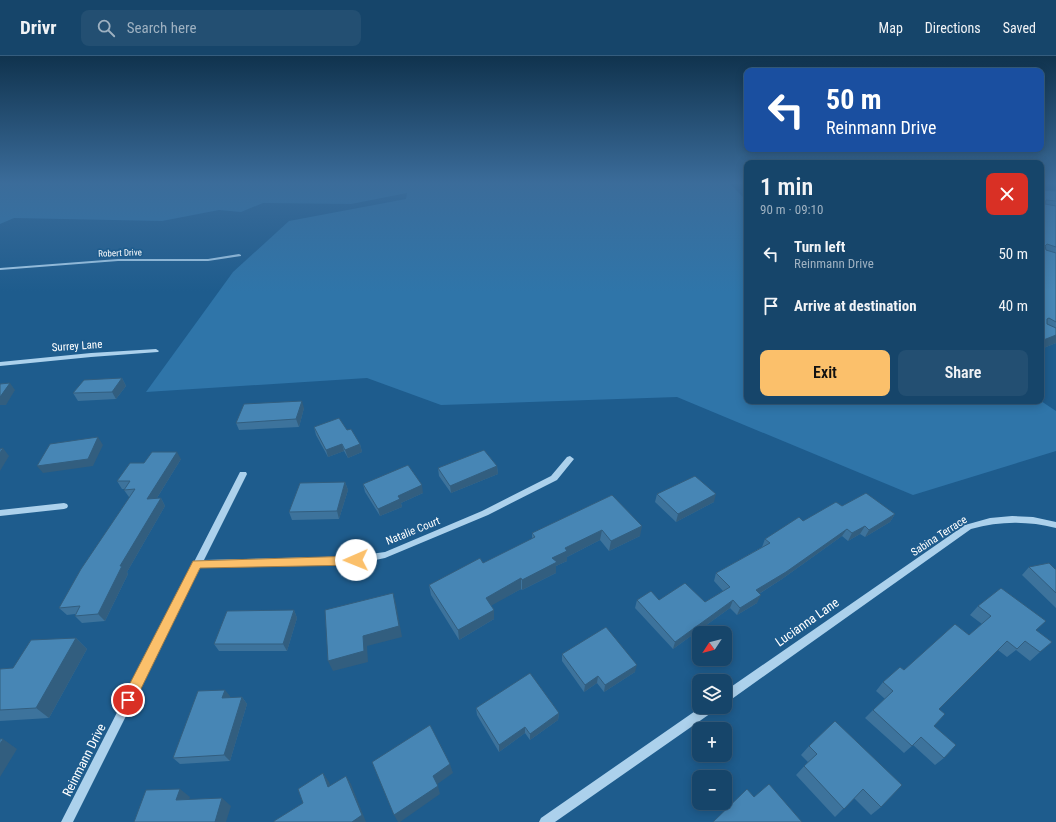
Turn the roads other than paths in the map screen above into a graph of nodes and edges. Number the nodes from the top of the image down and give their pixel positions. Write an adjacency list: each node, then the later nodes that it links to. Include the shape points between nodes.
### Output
1 (240, 255): 2 (street, Robert Drive, via 208,260 118,260)
2 (0, 269)
3 (156, 351): 4 (street, Surrey Lane)
4 (0, 364)
5 (570, 459): 10 (street, Natalie Court, via 554,478 485,513 385,555 356,560)
6 (243, 474): 10 (street, Reinmann Drive)
7 (64, 506): 8 (street)
8 (0, 512)
9 (1056, 525): 11 (street, Sabina Terrace, via 1030,519 988,520 968,527)
10 (197, 564): 14 (street, Reinmann Drive)
11 (905, 571): 12 (street, Lucianna Lane)
12 (732, 692)
13 (700, 714): 15 (street)
14 (67, 822)
15 (545, 822)

